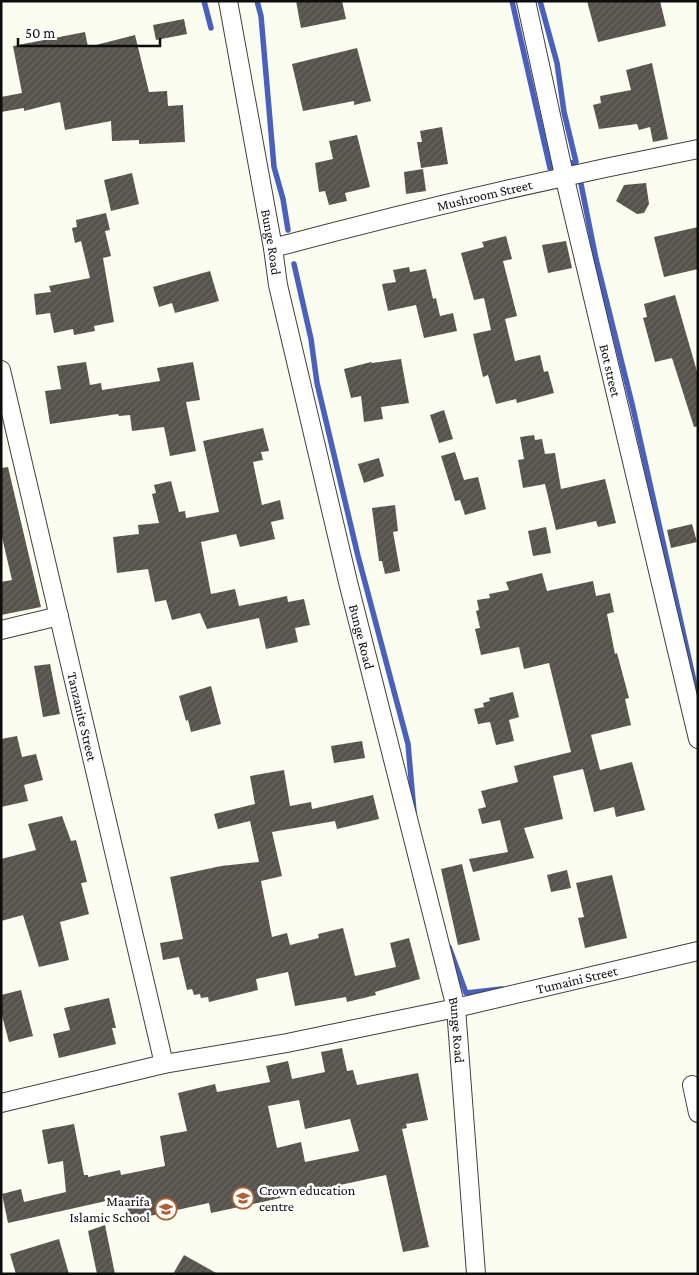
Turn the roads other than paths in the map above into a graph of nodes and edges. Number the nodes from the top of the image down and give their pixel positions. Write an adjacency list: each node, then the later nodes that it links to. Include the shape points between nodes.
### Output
1 (228, 1): 5 (street, Bunge Road)
2 (526, 1): 4 (street, Bot street)
3 (698, 149): 4 (street, Mushroom Street)
4 (564, 175): 5 (street, Mushroom Street, via 422,208); 9 (street, Bot street)
5 (273, 248): 11 (street, Bunge Road, via 278,285 348,582)
6 (1, 370): 7 (street, Tanzanite Street)
7 (59, 616): 8 (street); 12 (street, Tanzanite Street)
8 (1, 630)
9 (698, 739)
10 (698, 951): 11 (street, Tumaini Street)
11 (456, 1008): 12 (street, Tumaini Street, via 287,1043); 16 (street, Bunge Road)
12 (164, 1064): 14 (street, Tumaini Street)
13 (692, 1085): 15 (street)
14 (1, 1103)
15 (698, 1113)
16 (476, 1274)

